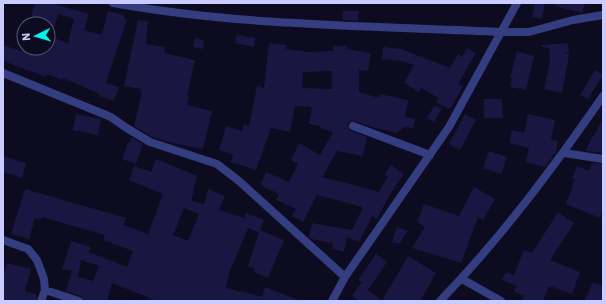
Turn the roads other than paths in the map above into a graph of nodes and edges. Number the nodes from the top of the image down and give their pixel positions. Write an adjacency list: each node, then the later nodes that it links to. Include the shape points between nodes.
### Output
1 (113, 3): 4 (street)
2 (172, 3): 4 (street)
3 (517, 3): 6 (street)
4 (172, 12): 6 (street, via 255,21)
5 (603, 15): 6 (street, via 529,32)
6 (502, 32): 11 (street, via 449,127)
7 (3, 73): 14 (street, via 111,117 150,142 217,164)
8 (603, 96): 10 (street)
9 (353, 126): 11 (street)
10 (564, 153): 12 (street); 15 (street)
11 (430, 155): 14 (street)
12 (603, 159)
13 (3, 240): 16 (street, via 28,249 37,260)
14 (345, 277): 19 (street)
15 (462, 279): 20 (street); 21 (street)
16 (45, 290): 17 (street); 18 (street)
17 (41, 301)
18 (79, 301)
19 (332, 301)
20 (440, 301)
21 (500, 301)

